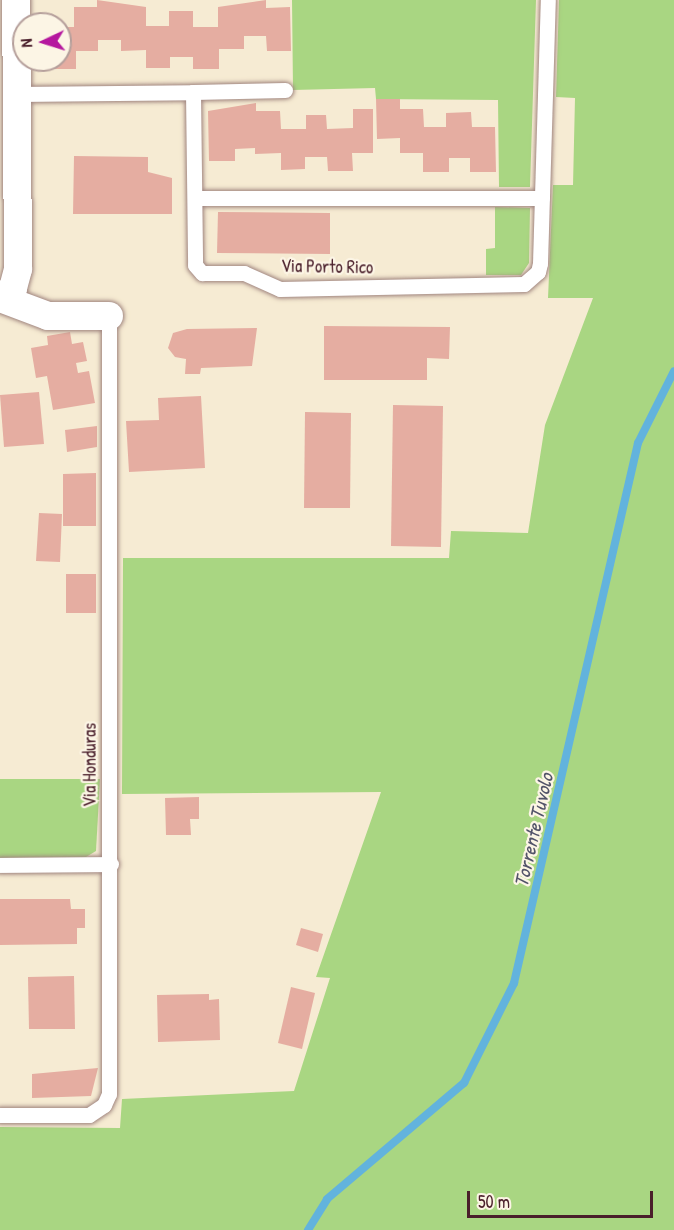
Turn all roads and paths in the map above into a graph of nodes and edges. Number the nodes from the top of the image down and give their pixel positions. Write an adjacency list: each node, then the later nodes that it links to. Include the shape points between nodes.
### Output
1 (16, 0): 5 (street)
2 (548, 0): 7 (lane, Via Porto Rico)
3 (285, 90): 4 (lane)
4 (193, 92): 5 (lane); 6 (lane, Via Porto Rico)
5 (16, 94): 8 (street)
6 (195, 198): 7 (lane); 7 (lane, Via Porto Rico, via 199,271 244,273 280,289 524,284 538,272)
7 (542, 198)
8 (18, 269): 9 (street, via 13,288); 10 (street)
9 (1, 298): 10 (street)
10 (48, 316): 11 (street)
11 (109, 316): 12 (lane, Via Honduras)
12 (111, 864): 13 (lane); 14 (lane, Via Honduras, via 108,1100 88,1115)
13 (0, 865)
14 (0, 1115)

